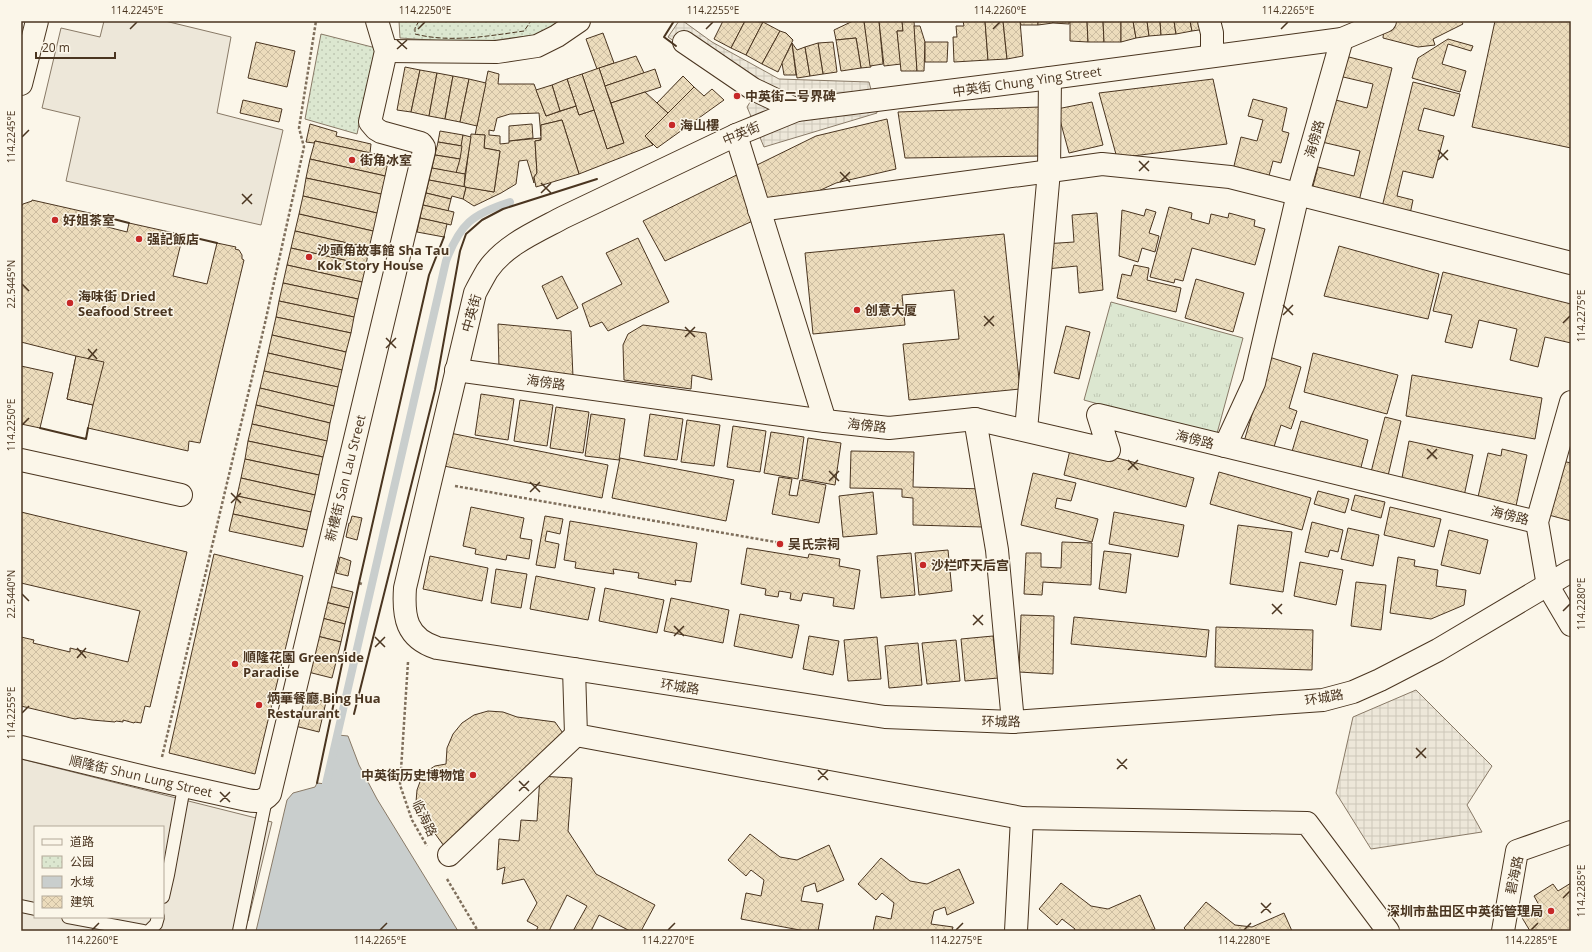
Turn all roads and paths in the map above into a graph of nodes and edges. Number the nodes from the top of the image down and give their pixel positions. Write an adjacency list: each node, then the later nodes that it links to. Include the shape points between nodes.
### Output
1 (37, 21): 12 (street)
2 (316, 21): 38 (path, via 299,128 304,147)
3 (377, 21): 9 (street)
4 (579, 21): 9 (street, via 537,46 497,52)
5 (1209, 21): 10 (street, via 1212,32)
6 (1385, 21): 7 (street, 中英街 Chung Ying Street)
7 (1342, 39): 10 (street, 中英街 Chung Ying Street); 16 (street, 海傍路)
8 (684, 42): 13 (street, via 753,89)
9 (386, 51): 40 (street, 新樓街 San Lau Street, via 370,122 381,132 421,143 424,151 270,794)
10 (1212, 56): 11 (street, 中英街 Chung Ying Street)
11 (1050, 78): 13 (street, 中英街 Chung Ying Street); 15 (street)
12 (21, 84)
13 (797, 110): 14 (street, 中英街)
14 (736, 135): 17 (street); 19 (street, 中英街, via 564,217 508,249 488,270 475,293)
15 (1049, 171): 16 (street, via 1102,164 1230,177); 17 (street); 23 (street)
16 (1298, 194): 18 (street); 24 (street, 海傍路, via 1254,383)
17 (759, 210): 22 (street)
18 (1571, 262)
19 (456, 370): 22 (street, 海傍路); 26 (street, 中英街)
20 (1571, 402): 28 (street)
21 (975, 419): 22 (street, 海傍路, via 889,428); 23 (street, 海傍路); 35 (street, via 997,550)
22 (825, 421)
23 (1026, 430): 24 (street, 海傍路, via 1109,450 1098,414)
24 (1225, 446): 28 (street, 海傍路)
25 (21, 460): 27 (street)
26 (429, 486): 29 (path, via 443,483); 33 (street, 中英街, via 405,588 403,605)
27 (181, 495)
28 (1538, 522): 31 (street)
29 (781, 543)
30 (1571, 571): 31 (street, 环城路)
31 (1548, 586): 32 (street); 35 (street, 环城路, via 1438,650 1380,680 1353,692 1323,700)
32 (1571, 625)
33 (410, 629): 34 (street, 环城路, via 427,645 437,648); 43 (path, 临海路, via 400,785 412,820)
34 (574, 669): 35 (street, 环城路, via 885,717); 36 (street)
35 (1013, 722)
36 (576, 735): 41 (street); 44 (street)
37 (21, 747): 38 (street, 順隆街 Shun Lung Street)
38 (157, 780): 39 (street, 順隆街 Shun Lung Street)
39 (184, 787): 40 (street, 順隆街 Shun Lung Street, via 247,800); 45 (lane)
40 (263, 800): 52 (lane)
41 (1022, 818): 54 (street); 55 (street, via 1307,823)
42 (1571, 832): 56 (street, 碧海路, via 1517,851)
43 (427, 846)
44 (446, 864): 53 (path)
45 (164, 892)
46 (21, 906): 47 (lane)
47 (34, 910)
48 (73, 918): 50 (lane)
49 (158, 918): 51 (lane)
50 (144, 931)
51 (149, 931)
52 (239, 931)
53 (478, 931)
54 (1016, 931)
55 (1388, 931)
56 (1503, 931)

